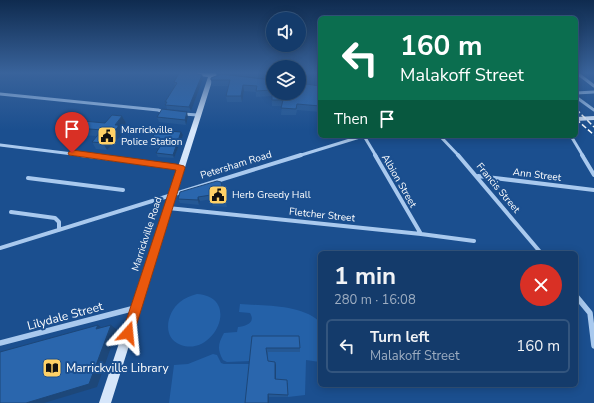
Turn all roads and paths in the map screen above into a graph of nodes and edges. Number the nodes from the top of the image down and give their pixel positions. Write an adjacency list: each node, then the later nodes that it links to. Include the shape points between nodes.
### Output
1 (206, 92): 9 (main road, Marrickville Road)
2 (594, 92): 3 (street)
3 (578, 93)
4 (0, 94): 7 (street)
5 (578, 99): 6 (street)
6 (594, 110)
7 (169, 112)
8 (177, 113): 9 (street)
9 (198, 115): 17 (main road, Marrickville Road)
10 (594, 118): 11 (main road)
11 (578, 119)
12 (356, 138): 23 (street, Petersham Road)
13 (364, 138): 27 (street, Albion Street)
14 (442, 138): 19 (street, Francis Street)
15 (572, 138): 18 (street)
16 (0, 145): 17 (street)
17 (181, 168): 23 (main road, Marrickville Road)
18 (594, 175)
19 (478, 176): 22 (street, Ann Street); 30 (street, Francis Street)
20 (28, 178): 21 (street)
21 (123, 190)
22 (594, 190)
23 (173, 194): 24 (main road, Marrickville Road); 26 (street, Petersham Road)
24 (168, 208): 27 (street, Fletcher Street); 32 (main road, Marrickville Road)
25 (11, 212): 26 (street, via 55,218)
26 (59, 230): 29 (street, Petersham Road)
27 (420, 234): 28 (street, Fletcher Street)
28 (474, 241)
29 (0, 248)
30 (539, 251)
31 (578, 298): 34 (street, via 590,313)
32 (136, 308): 33 (street, Lilydale Street); 35 (main road, Marrickville Road)
33 (0, 343)
34 (594, 346)
35 (105, 403)

